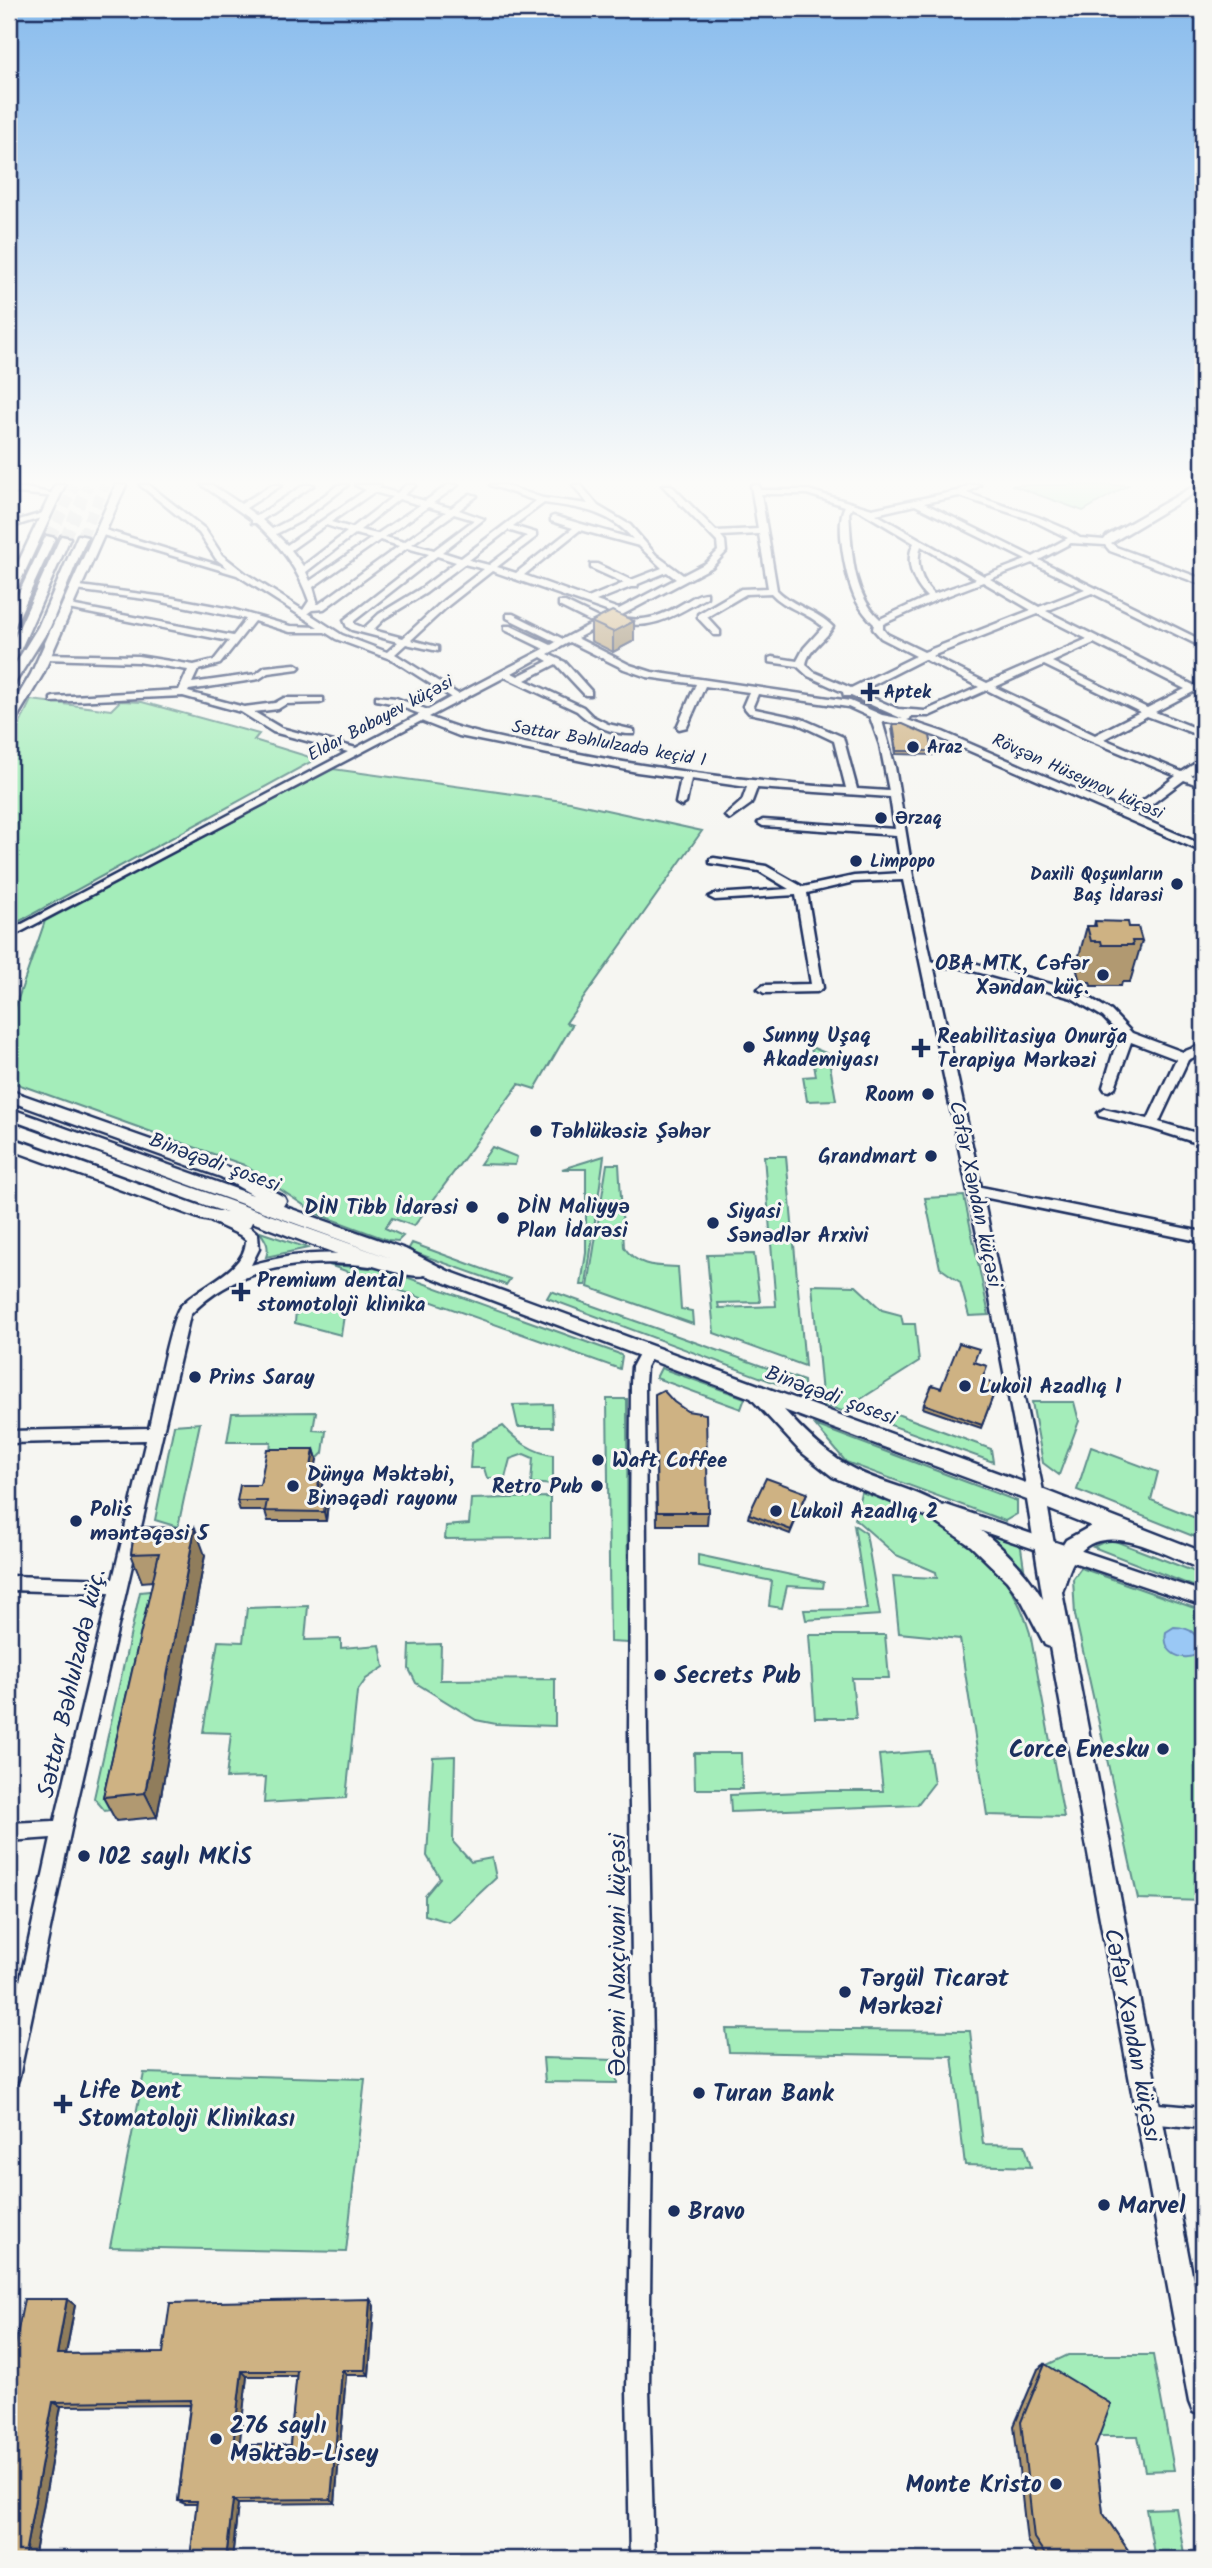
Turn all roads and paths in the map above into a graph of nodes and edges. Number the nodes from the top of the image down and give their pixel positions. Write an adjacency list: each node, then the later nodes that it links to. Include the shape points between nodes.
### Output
1 (19, 605): 30 (main road)
2 (35, 605): 50 (main road)
3 (53, 605): 31 (main road)
4 (192, 605): 27 (street)
5 (288, 605): 25 (street)
6 (324, 605): 22 (street)
7 (368, 605): 32 (street, via 349,620)
8 (401, 605): 35 (street)
9 (444, 605): 41 (street)
10 (564, 605): 28 (street)
11 (596, 605): 24 (street)
12 (631, 605): 24 (street, Eldar Babayev küçəsi)
13 (686, 605): 24 (street, via 654,623 637,624)
14 (720, 605): 36 (street, via 701,616)
15 (791, 605): 52 (street, via 828,627)
16 (862, 605): 29 (street)
17 (918, 605): 29 (street)
18 (1029, 605): 23 (street)
19 (1051, 605): 23 (street)
20 (1126, 605): 42 (street)
21 (68, 606): 38 (street); 46 (main road)
22 (312, 607): 25 (street)
23 (1037, 610): 39 (street); 47 (street)
24 (614, 614): 28 (street, Eldar Babayev küçəsi)
25 (304, 615): 34 (street)
26 (510, 616): 40 (street)
27 (252, 618): 34 (street, via 299,632); 38 (street)
28 (599, 622): 40 (street, Eldar Babayev küçəsi)
29 (879, 623): 47 (street, via 884,636)
30 (9, 625)
31 (44, 626): 57 (main road); 71 (main road)
32 (355, 628): 35 (street); 37 (street)
33 (508, 628): 44 (street)
34 (326, 629): 37 (street)
35 (366, 631): 41 (street)
36 (717, 633)
37 (339, 637): 45 (street)
38 (233, 639): 54 (street, via 217,662)
39 (1095, 639): 51 (street); 60 (street)
40 (565, 640): 44 (street, Eldar Babayev küçəsi); 58 (street, via 638,672)
41 (401, 641): 43 (street); 45 (street)
42 (1202, 642)
43 (435, 649)
44 (545, 651): 49 (street); 55 (street, Eldar Babayev küçəsi)
45 (389, 655): 67 (street)
46 (45, 656): 54 (street, via 138,659); 76 (main road)
47 (923, 656): 59 (street); 63 (street)
48 (772, 660): 52 (street)
49 (555, 661): 56 (street); 64 (street)
50 (9, 662)
51 (1045, 662): 59 (street); 73 (street)
52 (800, 664): 63 (street, via 810,674)
53 (295, 667): 61 (street)
54 (194, 668): 61 (street)
55 (504, 673): 56 (street); 67 (street, Eldar Babayev küçəsi)
56 (517, 680): 78 (street, via 580,709 589,718)
57 (9, 683)
58 (701, 683): 62 (street); 77 (street)
59 (989, 688): 75 (street, via 922,716); 80 (street)
60 (1192, 689): 65 (street); 73 (street)
61 (185, 690): 68 (street); 72 (street)
62 (754, 692): 70 (street); 87 (street, via 748,706 752,711 799,721 839,739)
63 (851, 692): 70 (street); 75 (street)
64 (589, 693)
65 (1203, 694)
66 (379, 698): 74 (street, Səttar Bəhlulzadə keçid 1)
67 (457, 698): 74 (street, Eldar Babayev küçəsi)
68 (54, 700)
69 (320, 700): 72 (street)
70 (836, 700): 75 (street)
71 (9, 706)
72 (244, 709): 81 (street, via 277,730)
73 (1147, 713): 79 (street); 80 (street)
74 (424, 715): 81 (street, Eldar Babayev küçəsi); 84 (street, Səttar Bəhlulzadə keçid 1, via 454,732)
75 (889, 719): 88 (street, Cəfər Xəndan küçəsi); 91 (street, Rövşən Hüseynov küçəsi, via 939,734)
76 (9, 720)
77 (682, 727)
78 (630, 732)
79 (1203, 734)
80 (1096, 739): 83 (street)
81 (356, 751): 99 (street, Eldar Babayev küçəsi)
82 (1203, 761): 83 (street)
83 (1183, 775): 85 (street); 91 (street)
84 (687, 776): 86 (street, Səttar Bəhlulzadə keçid 1); 89 (street)
85 (1203, 784)
86 (753, 785): 87 (street, Səttar Bəhlulzadə keçid 1); 90 (street, via 747,802)
87 (852, 792): 88 (street, Səttar Bəhlulzadə keçid 1)
88 (893, 794): 93 (street, Cəfər Xəndan küçəsi)
89 (681, 803)
90 (730, 816)
91 (1128, 817): 94 (street, Rövşən Hüseynov küçəsi)
92 (763, 823): 93 (street)
93 (899, 832): 96 (street, Cəfər Xəndan küçəsi)
94 (1203, 849)
95 (714, 861): 97 (street, via 762,868)
96 (908, 876): 97 (street, via 854,879); 100 (street, Cəfər Xəndan küçəsi)
97 (801, 891): 98 (street); 101 (street, via 817,988)
98 (715, 897)
99 (9, 935)
100 (928, 966): 102 (street, via 955,962 1076,995 1107,1014); 113 (street, Cəfər Xəndan küçəsi)
101 (764, 989)
102 (1128, 1036): 104 (street); 105 (street)
103 (1203, 1048): 104 (street)
104 (1183, 1057): 109 (street)
105 (1109, 1087)
106 (9, 1095): 115 (main road, via 242,1180)
107 (9, 1113): 115 (main road, Binəqədi şosesi)
108 (1104, 1113): 109 (street)
109 (1152, 1124): 111 (street)
110 (9, 1128): 115 (main road, Binəqədi şosesi)
111 (1203, 1140)
112 (9, 1143): 114 (main road)
113 (976, 1191): 116 (street); 124 (street, Cəfər Xəndan küçəsi)
114 (207, 1215): 115 (main road); 119 (street, via 245,1231 254,1242 252,1253)
115 (302, 1226): 117 (main road, Binəqədi şosesi); 118 (main road, Binəqədi şosesi, via 399,1254)
116 (1203, 1237)
117 (388, 1264): 118 (main road, Binəqədi şosesi); 119 (street, via 306,1256 264,1265)
118 (442, 1276): 120 (main road, Binəqədi şosesi)
119 (225, 1281): 122 (street, Səttar Bəhlulzadə küç., via 190,1304 183,1314)
120 (648, 1352): 121 (main road, Binəqədi şosesi); 143 (street, Əcəmi Naxçivani küçəsi, via 639,1367 638,1382)
121 (756, 1392): 124 (main road, Binəqədi şosesi); 125 (main road, via 824,1460 856,1479)
122 (154, 1434): 123 (street); 133 (street, Səttar Bəhlulzadə küç.)
123 (9, 1437)
124 (1035, 1496): 126 (main road); 128 (main road, Binəqədi şosesi)
125 (915, 1501): 127 (street); 136 (main road, via 973,1536 1012,1573 1035,1602)
126 (1039, 1517): 127 (street, via 1027,1531); 129 (main road)
127 (1005, 1532): 129 (street)
128 (1134, 1534): 130 (main road, via 1088,1534); 131 (main road, Binəqədi şosesi)
129 (1043, 1545): 130 (street); 134 (main road)
130 (1068, 1552): 134 (main road); 135 (street)
131 (1203, 1561)
132 (9, 1583): 133 (street)
133 (120, 1586): 137 (street, Səttar Bəhlulzadə küç.)
134 (1051, 1594): 136 (main road)
135 (1203, 1599)
136 (1064, 1668): 140 (main road, Cəfər Xəndan küçəsi)
137 (62, 1829): 138 (street); 139 (street, Səttar Bəhlulzadə küç.)
138 (9, 1832)
139 (9, 2077)
140 (1147, 2113): 141 (street); 142 (main road, Cəfər Xəndan küçəsi)
141 (1203, 2118)
142 (1203, 2402)
143 (642, 2559)

